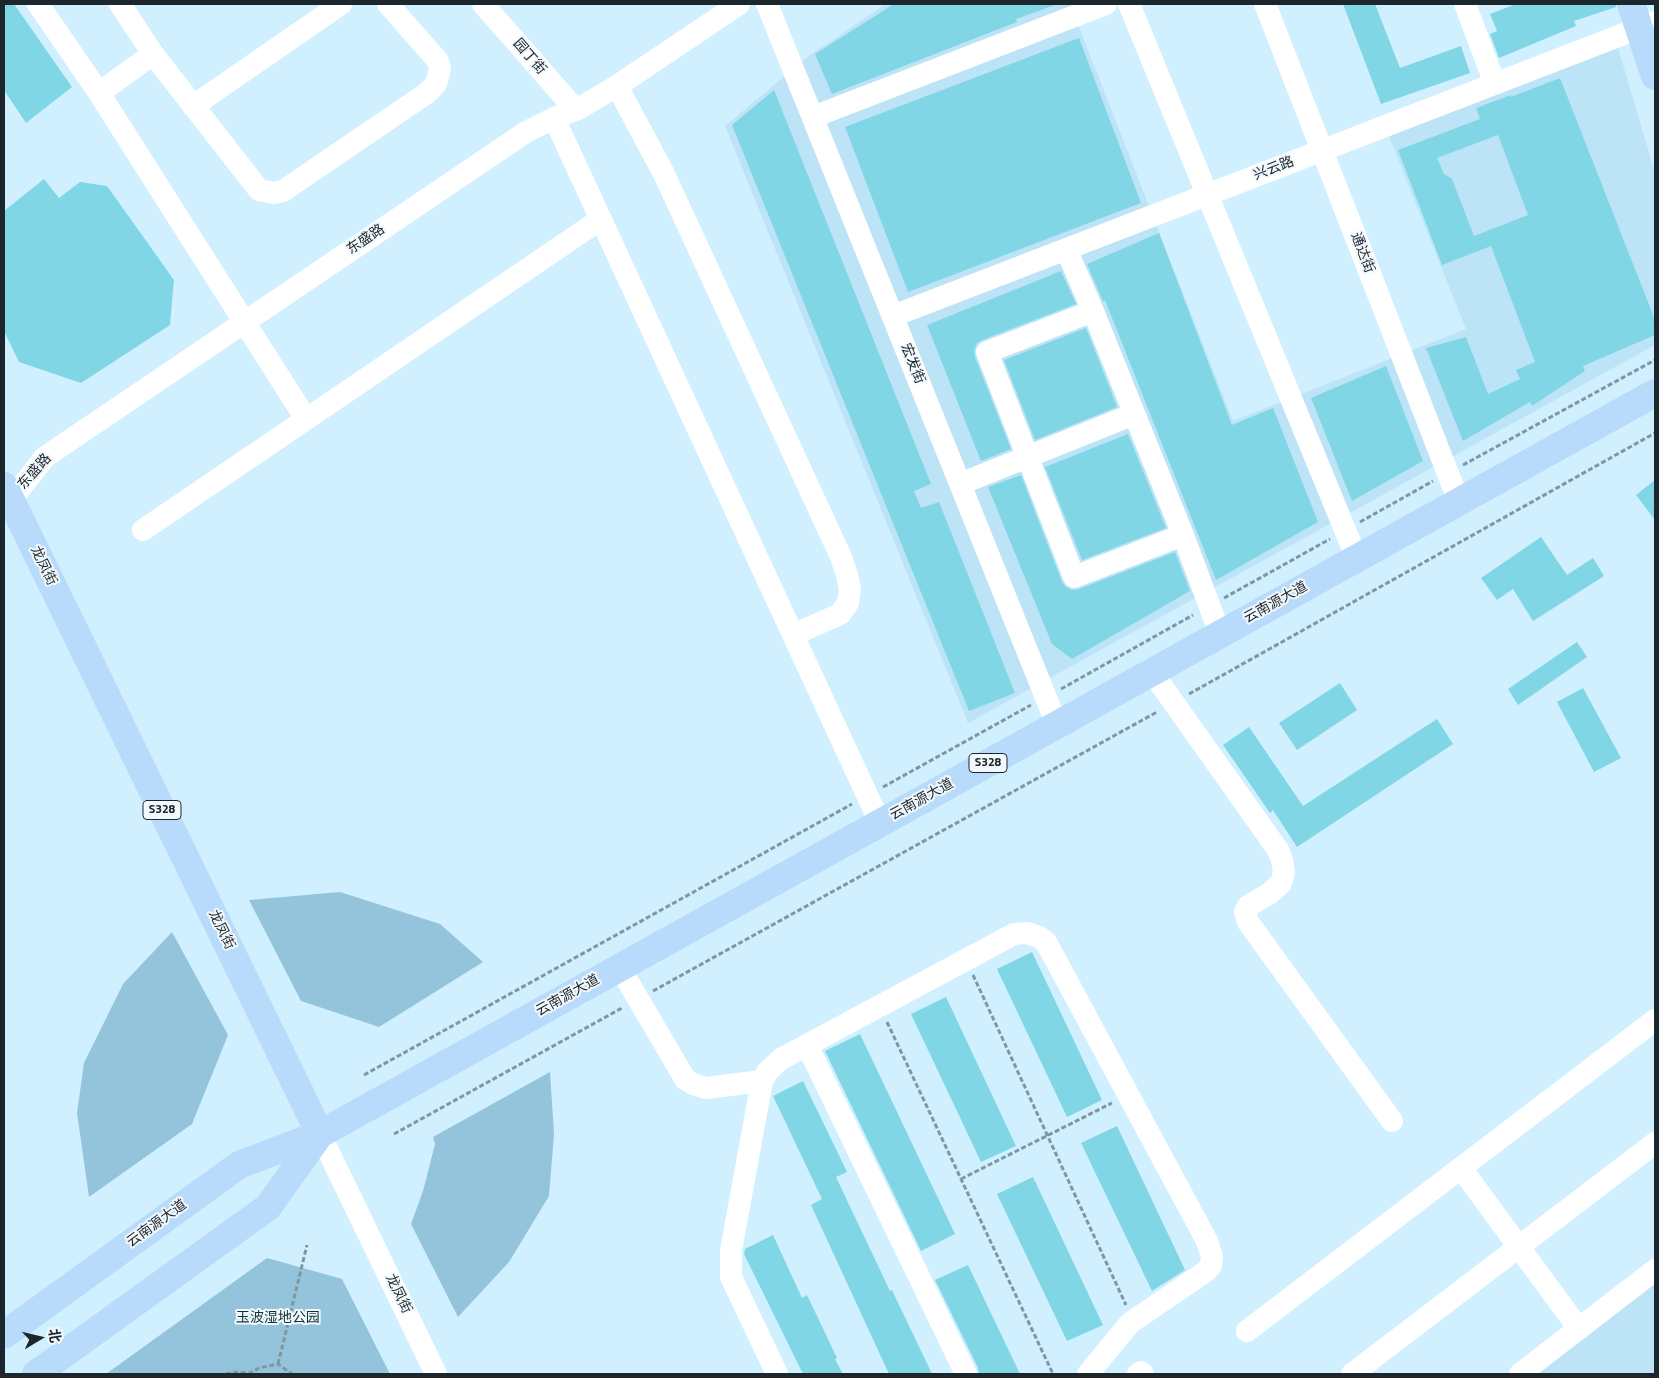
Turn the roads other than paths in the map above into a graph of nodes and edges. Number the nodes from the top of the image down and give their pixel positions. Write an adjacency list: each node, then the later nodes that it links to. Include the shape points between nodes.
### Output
1 (38, 4): 17 (street)
2 (341, 4): 18 (street)
3 (388, 4): 18 (street, via 438,61 440,69 436,84 283,191 259,190)
4 (483, 4): 19 (street, 园丁街)
5 (739, 4): 16 (street, 东盛路)
6 (767, 4): 20 (street, 宏发街)
7 (1106, 4): 20 (street)
8 (1129, 4): 23 (street)
9 (1266, 4): 22 (street, 通达街)
10 (1465, 4): 15 (street)
11 (124, 5): 13 (street)
12 (1642, 18): 14 (main road); 15 (street, 兴云路)
13 (153, 54): 17 (street); 18 (street)
14 (1655, 76)
15 (1495, 84): 22 (street, 兴云路)
16 (617, 86): 19 (street, 东盛路); 40 (street, via 664,174 848,575 848,603 840,614)
17 (99, 93): 28 (street)
18 (193, 106)
19 (576, 110): 21 (street, 东盛路)
20 (813, 117): 27 (street, 宏发街)
21 (554, 118): 24 (street); 28 (street, 东盛路, via 526,132)
22 (1322, 150): 23 (street, 兴云路); 35 (street, 通达街)
23 (1207, 195): 25 (street, 兴云路); 38 (street)
24 (601, 219): 31 (street); 40 (street)
25 (1066, 249): 26 (street); 27 (street, 兴云路)
26 (1093, 311): 30 (street); 32 (street, via 988,352)
27 (893, 316): 33 (street, 宏发街)
28 (245, 322): 31 (street); 34 (street, 东盛路, via 45,457)
29 (1655, 393): 35 (main road, 云南源大道 / S328)
30 (1134, 414): 32 (street); 37 (street)
31 (306, 419): 36 (street)
32 (1028, 457): 33 (street); 37 (street, via 1074,577)
33 (960, 484): 42 (street, 宏发街)
34 (6, 496): 49 (main road, 龙凤街 / S328)
35 (1459, 502): 38 (main road, 云南源大道 / S328)
36 (143, 530)
37 (1183, 535): 39 (street)
38 (1357, 559): 39 (main road, 云南源大道 / S328)
39 (1220, 634): 41 (main road, 云南源大道 / S328)
40 (793, 635): 43 (street)
41 (1152, 672): 42 (main road, 云南源大道 / S328); 48 (street, via 1282,860 1284,873 1281,882 1248,906 1245,912 1248,922)
42 (1057, 725): 43 (main road, 云南源大道 / S328)
43 (880, 823): 44 (main road, 云南源大道 / S328)
44 (620, 968): 47 (street, via 685,1079 706,1088); 49 (main road, 云南源大道 / S328)
45 (1655, 1020): 51 (street)
46 (807, 1045): 47 (street, via 781,1059); 60 (street); 61 (street, via 1014,934 1027,933 1046,942 1207,1241 1212,1257 1211,1266 1205,1272 1120,1334)
47 (762, 1081): 59 (street, via 730,1266 737,1291)
48 (1392, 1121)
49 (320, 1134): 56 (main road, 云南源大道, via 239,1165); 57 (main road, 云南源大道, via 268,1207); 58 (street, 龙凤街)
50 (1655, 1143): 52 (street)
51 (1461, 1168): 52 (street); 55 (street)
52 (1519, 1247): 54 (street); 64 (street)
53 (1655, 1270): 54 (street)
54 (1580, 1329): 65 (street)
55 (1248, 1331)
56 (4, 1335)
57 (36, 1374)
58 (436, 1374)
59 (777, 1374)
60 (966, 1374)
61 (1088, 1374)
62 (1138, 1374): 63 (street)
63 (1143, 1374)
64 (1352, 1374)
65 (1520, 1374)

